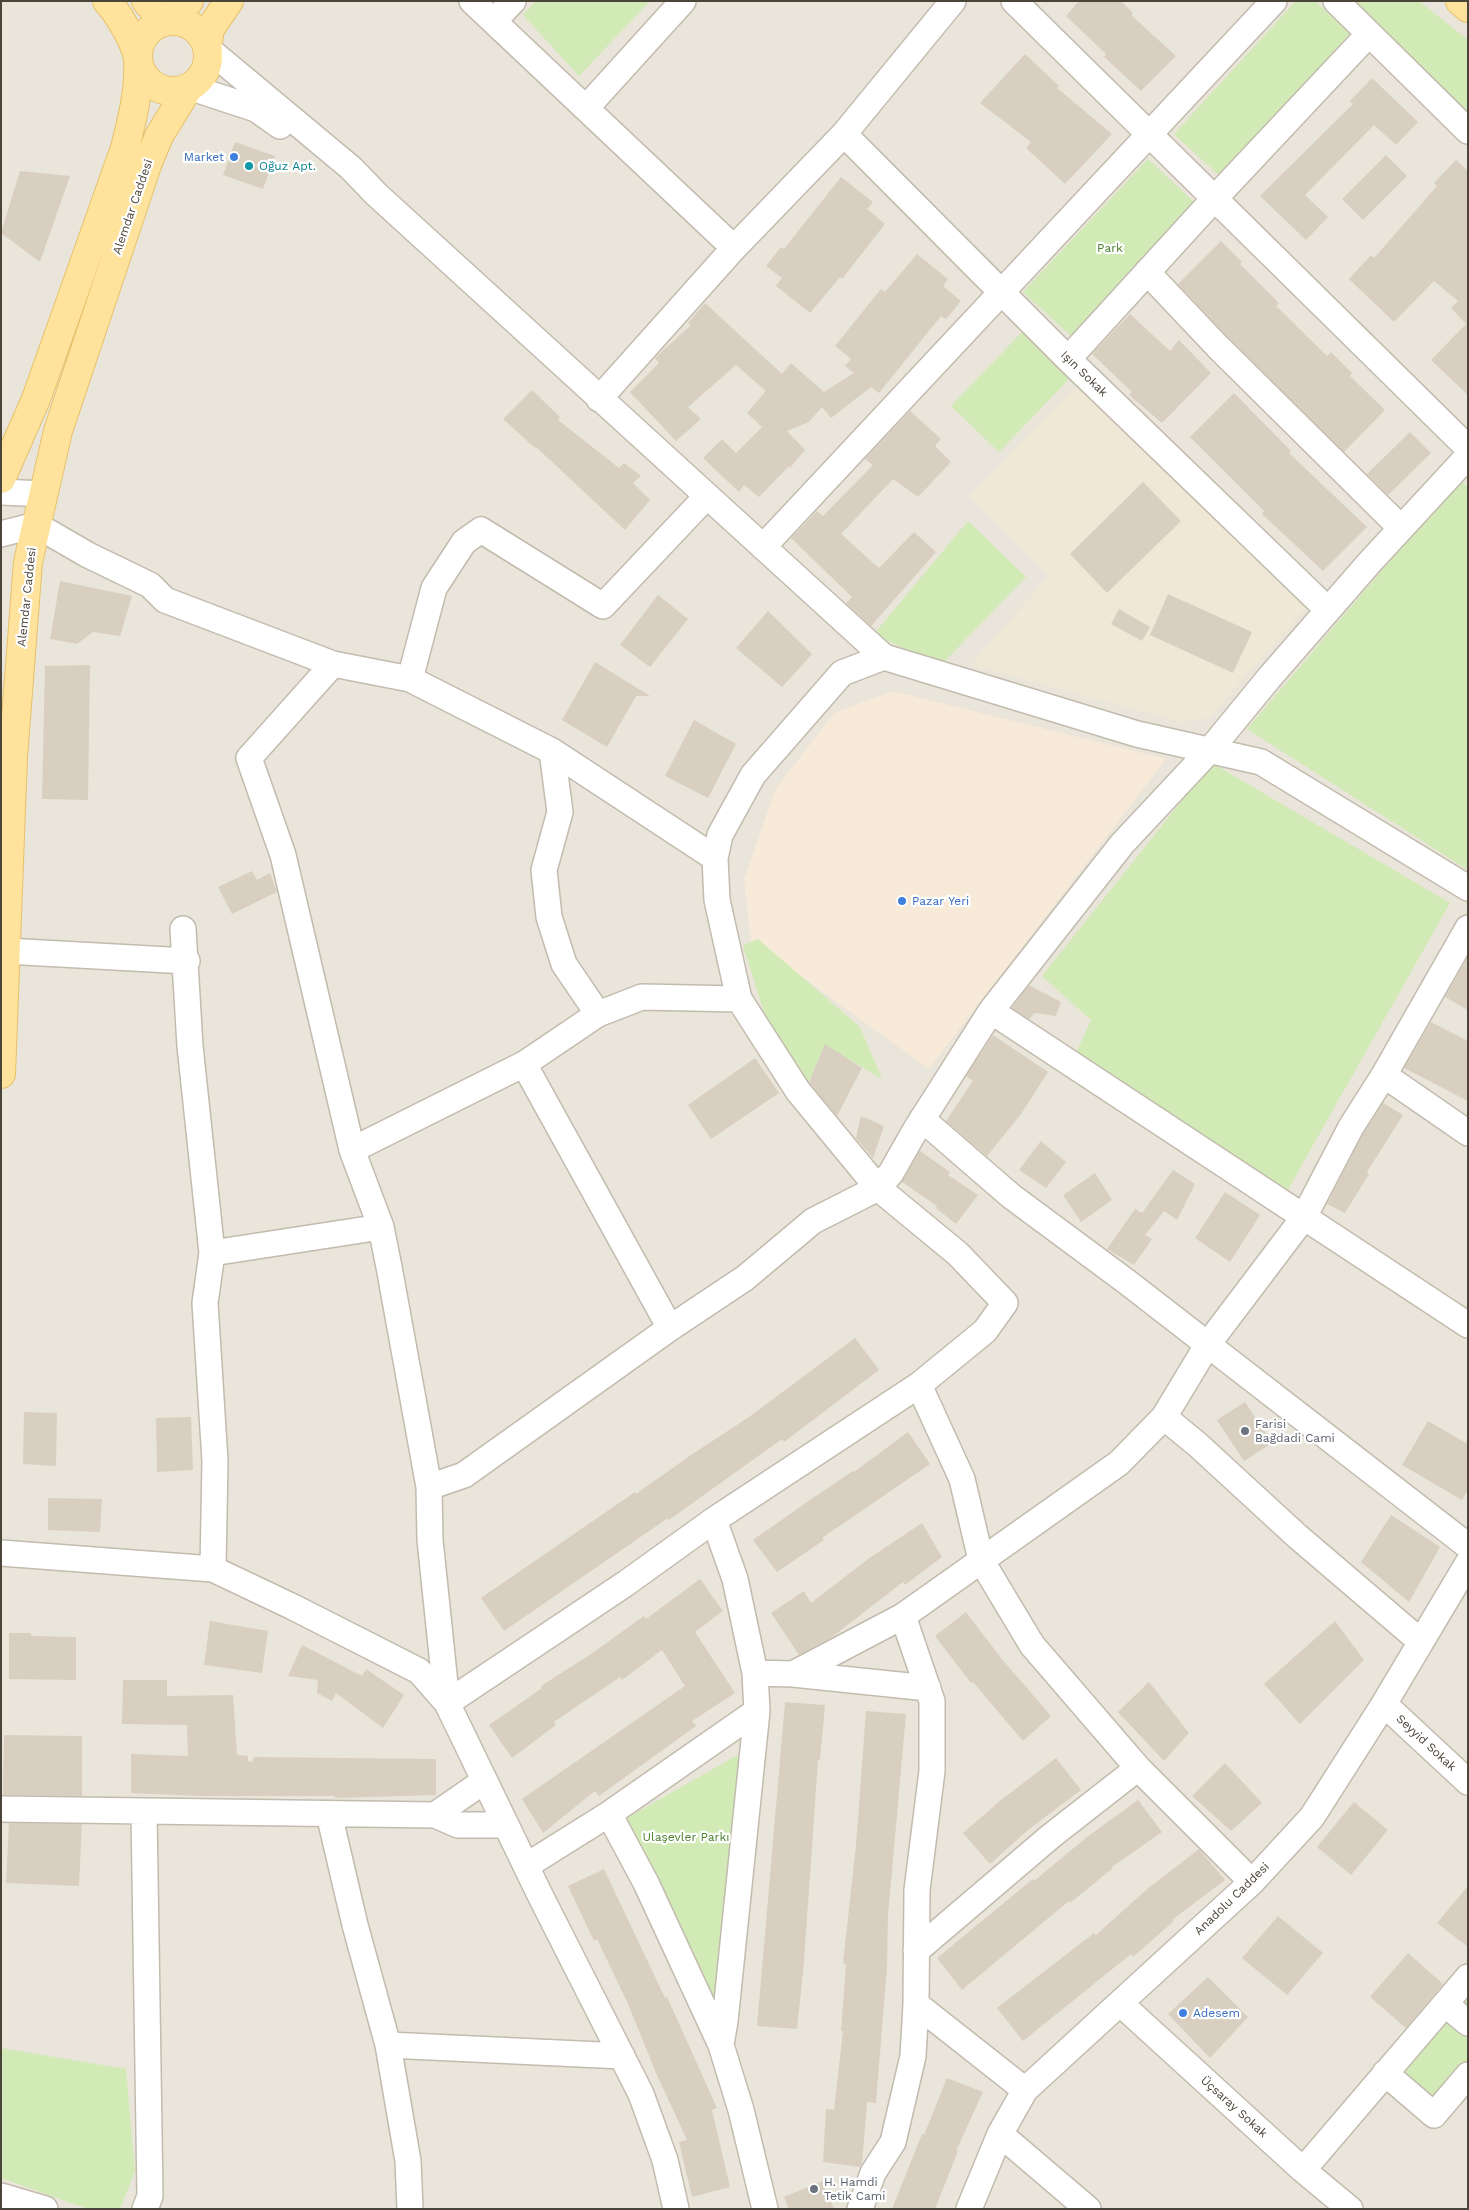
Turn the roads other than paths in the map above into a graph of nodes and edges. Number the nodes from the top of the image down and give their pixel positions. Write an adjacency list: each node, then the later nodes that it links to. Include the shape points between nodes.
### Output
1 (107, 1): 18 (main road, via 119,14)
2 (146, 1): 15 (main road)
3 (189, 1): 15 (main road)
4 (229, 1): 17 (main road, via 210,29)
5 (472, 1): 14 (street)
6 (513, 1): 14 (street)
7 (683, 1): 20 (street)
8 (953, 1): 22 (street)
9 (1014, 1): 23 (street)
10 (1274, 1): 23 (street)
11 (1336, 1): 16 (street)
12 (1460, 1): 13 (main road)
13 (1468, 8)
14 (494, 21): 20 (street)
15 (165, 22): 17 (main road, via 187,24 203,38); 18 (main road, via 145,34)
16 (1369, 34): 21 (street); 25 (street)
17 (207, 48): 19 (main road, via 208,57 202,74); 24 (street)
18 (138, 57): 19 (main road, via 140,69 155,86 166,90); 33 (main road, via 136,95 124,148 36,399)
19 (189, 87): 24 (street, via 256,109 315,152); 35 (main road, Alemdar Caddesi, via 146,165 58,432)
20 (586, 108): 26 (street)
21 (1468, 131)
22 (844, 134): 26 (street); 28 (street, Işın Sokak)
23 (1149, 134): 25 (street); 28 (street)
24 (351, 168): 30 (street)
25 (1215, 198): 27 (street); 31 (street)
26 (734, 248): 30 (street)
27 (1147, 272): 29 (street); 38 (street)
28 (1001, 292): 29 (street, Işın Sokak); 40 (street)
29 (1068, 359): 41 (street, Işın Sokak)
30 (599, 399): 36 (street)
31 (1468, 448)
32 (1468, 456): 38 (street)
33 (1, 479)
34 (1, 492): 35 (street)
35 (44, 494): 37 (main road, Alemdar Caddesi)
36 (707, 496): 40 (street); 44 (street, via 603,606 481,530 464,542 434,588)
37 (36, 525): 39 (street); 43 (street, via 150,585 165,600); 51 (main road, Alemdar Caddesi, via 28,562 13,757)
38 (1401, 528): 41 (street)
39 (1, 534)
40 (762, 547): 42 (street)
41 (1328, 610): 45 (street)
42 (884, 658): 45 (street, via 1138,734); 47 (street, via 842,673 753,775 720,835)
43 (333, 664): 44 (street); 61 (street, via 249,758 283,855)
44 (410, 679): 46 (street)
45 (1210, 750): 48 (street, via 1261,762); 54 (street, via 1122,844)
46 (552, 751): 47 (street); 55 (street, via 560,812 544,870 549,917 564,964)
47 (715, 858): 53 (street, via 717,900)
48 (1468, 888)
49 (1468, 928): 58 (street)
50 (183, 929): 52 (street)
51 (6, 951): 52 (street); 57 (main road, Alemdar Caddesi)
52 (186, 961): 65 (street, via 190,1046)
53 (739, 999): 55 (street, via 642,998); 62 (street, via 798,1091)
54 (990, 1011): 59 (street); 63 (street)
55 (598, 1014): 56 (street)
56 (524, 1064): 61 (street); 67 (street)
57 (1, 1074)
58 (1384, 1075): 60 (street); 63 (street, via 1351,1128)
59 (922, 1119): 62 (street, via 891,1173); 68 (street, via 1011,1196)
60 (1468, 1134)
61 (352, 1150): 64 (street)
62 (878, 1188): 67 (street, via 813,1222 745,1278); 69 (street, via 958,1254 1005,1303 985,1331)
63 (1304, 1217): 66 (street); 68 (street)
64 (381, 1228): 65 (street); 71 (street)
65 (212, 1253): 76 (street, via 205,1303 216,1461)
66 (1468, 1325)
67 (670, 1328): 71 (street, via 464,1475)
68 (1208, 1344): 70 (street); 75 (street)
69 (919, 1385): 72 (street); 74 (street, via 962,1479)
70 (1164, 1417): 74 (street, via 1119,1464); 78 (street)
71 (430, 1487): 82 (street, via 430,1540)
72 (714, 1520): 79 (street, via 735,1579); 82 (street)
73 (1, 1553): 76 (street)
74 (981, 1560): 77 (street); 85 (street, via 1032,1645)
75 (1467, 1560): 78 (street, Anadolu Caddesi)
76 (213, 1569): 82 (street, via 418,1671)
77 (903, 1616): 80 (street); 81 (street)
78 (1420, 1641): 83 (street, Anadolu Caddesi)
79 (756, 1673): 80 (street); 84 (street)
80 (794, 1674): 81 (street)
81 (928, 1688): 96 (street, via 932,1700 932,1771 917,1890)
82 (447, 1703): 86 (street)
83 (1384, 1704): 87 (street, Seyyid Sokak); 95 (street, Anadolu Caddesi, via 1312,1817)
84 (757, 1711): 91 (street); 103 (street)
85 (1138, 1768): 95 (street); 96 (street, via 1051,1836)
86 (484, 1781): 92 (street); 93 (street)
87 (1468, 1782)
88 (1, 1809): 89 (street)
89 (144, 1812): 90 (street); 112 (street, via 150,2196)
90 (329, 1814): 92 (street); 102 (street)
91 (609, 1814): 94 (street); 103 (street, via 646,1883)
92 (435, 1815): 93 (street, via 458,1825)
93 (506, 1825): 94 (street)
94 (526, 1866): 104 (street)
95 (1252, 1882): 99 (street, Anadolu Caddesi)
96 (916, 1951): 98 (street)
97 (1468, 1977): 100 (street)
98 (916, 2004): 107 (street); 116 (street, via 913,2056 893,2142 873,2173)
99 (1121, 2004): 107 (street, Anadolu Caddesi); 109 (street, Üçsaray Sokak)
100 (1445, 2004): 101 (street); 105 (street)
101 (1468, 2023)
102 (388, 2045): 104 (street); 113 (street, via 408,2161)
103 (721, 2045): 115 (street)
104 (622, 2056): 114 (street, via 641,2094 665,2160)
105 (1385, 2073): 106 (street, via 1434,2115); 109 (street)
106 (1468, 2075)
107 (1026, 2090): 108 (street, Anadolu Caddesi)
108 (1000, 2134): 117 (street, Anadolu Caddesi); 118 (street)
109 (1303, 2170): 119 (street, Üçsaray Sokak)
110 (1, 2196): 111 (street)
111 (45, 2209)
112 (145, 2209)
113 (410, 2209)
114 (676, 2209)
115 (765, 2209)
116 (860, 2209)
117 (969, 2209)
118 (1088, 2209)
119 (1350, 2209)

